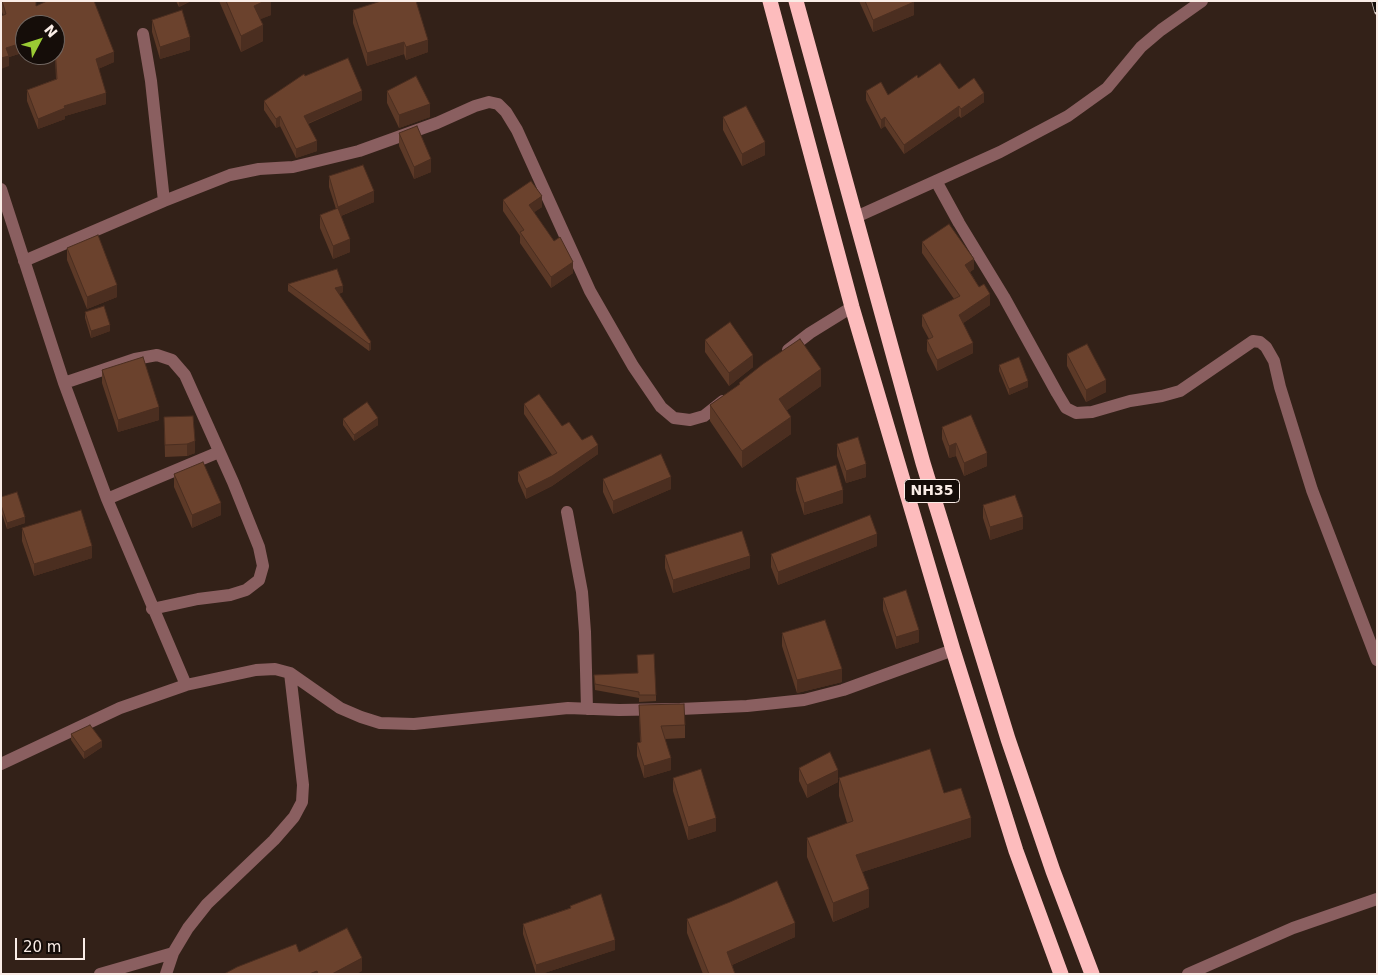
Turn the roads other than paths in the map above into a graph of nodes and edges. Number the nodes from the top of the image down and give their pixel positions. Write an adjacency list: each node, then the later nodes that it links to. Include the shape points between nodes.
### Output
1 (770, 1): 10 (highway, NH35)
2 (796, 1): 8 (highway, NH35)
3 (1202, 1): 5 (street, via 1141,47 1107,88 1068,116)
4 (143, 34): 7 (street)
5 (936, 181): 8 (street); 19 (street, via 1066,408 1076,413 1092,412 1180,391 1253,341 1266,347 1274,361 1312,490)
6 (1, 189): 9 (street)
7 (164, 201): 9 (street); 13 (street, via 230,175 293,167 359,151 475,106 490,102 498,104 517,130 590,291 633,366 661,406 674,418 690,420 704,416)
8 (856, 217): 29 (highway, NH35, via 923,463 1008,739)
9 (24, 261): 12 (street)
10 (852, 307): 11 (street, via 810,333); 18 (highway, NH35)
11 (780, 357)
12 (64, 384): 14 (street, via 135,359 157,355 172,360 185,375); 15 (street)
13 (735, 392)
14 (219, 452): 15 (street); 17 (street, via 258,547 262,566 259,580 246,590 230,595)
15 (107, 499): 17 (street)
16 (567, 512): 22 (street, via 582,592)
17 (152, 609): 21 (street)
18 (953, 650): 22 (street, via 843,690 804,700 680,709); 28 (highway, NH35, via 1016,851)
19 (1377, 660)
20 (290, 674): 21 (street, via 275,669 256,670); 22 (street, via 340,708 380,723 414,724 568,708); 25 (street, via 303,785 302,802 274,840 207,904)
21 (186, 685): 23 (street, via 120,708)
22 (587, 709)
23 (1, 764)
24 (1377, 899): 30 (street, via 1293,928)
25 (174, 953): 26 (street); 27 (street)
26 (100, 974)
27 (166, 974)
28 (1061, 974)
29 (1092, 974)
30 (1188, 974)

